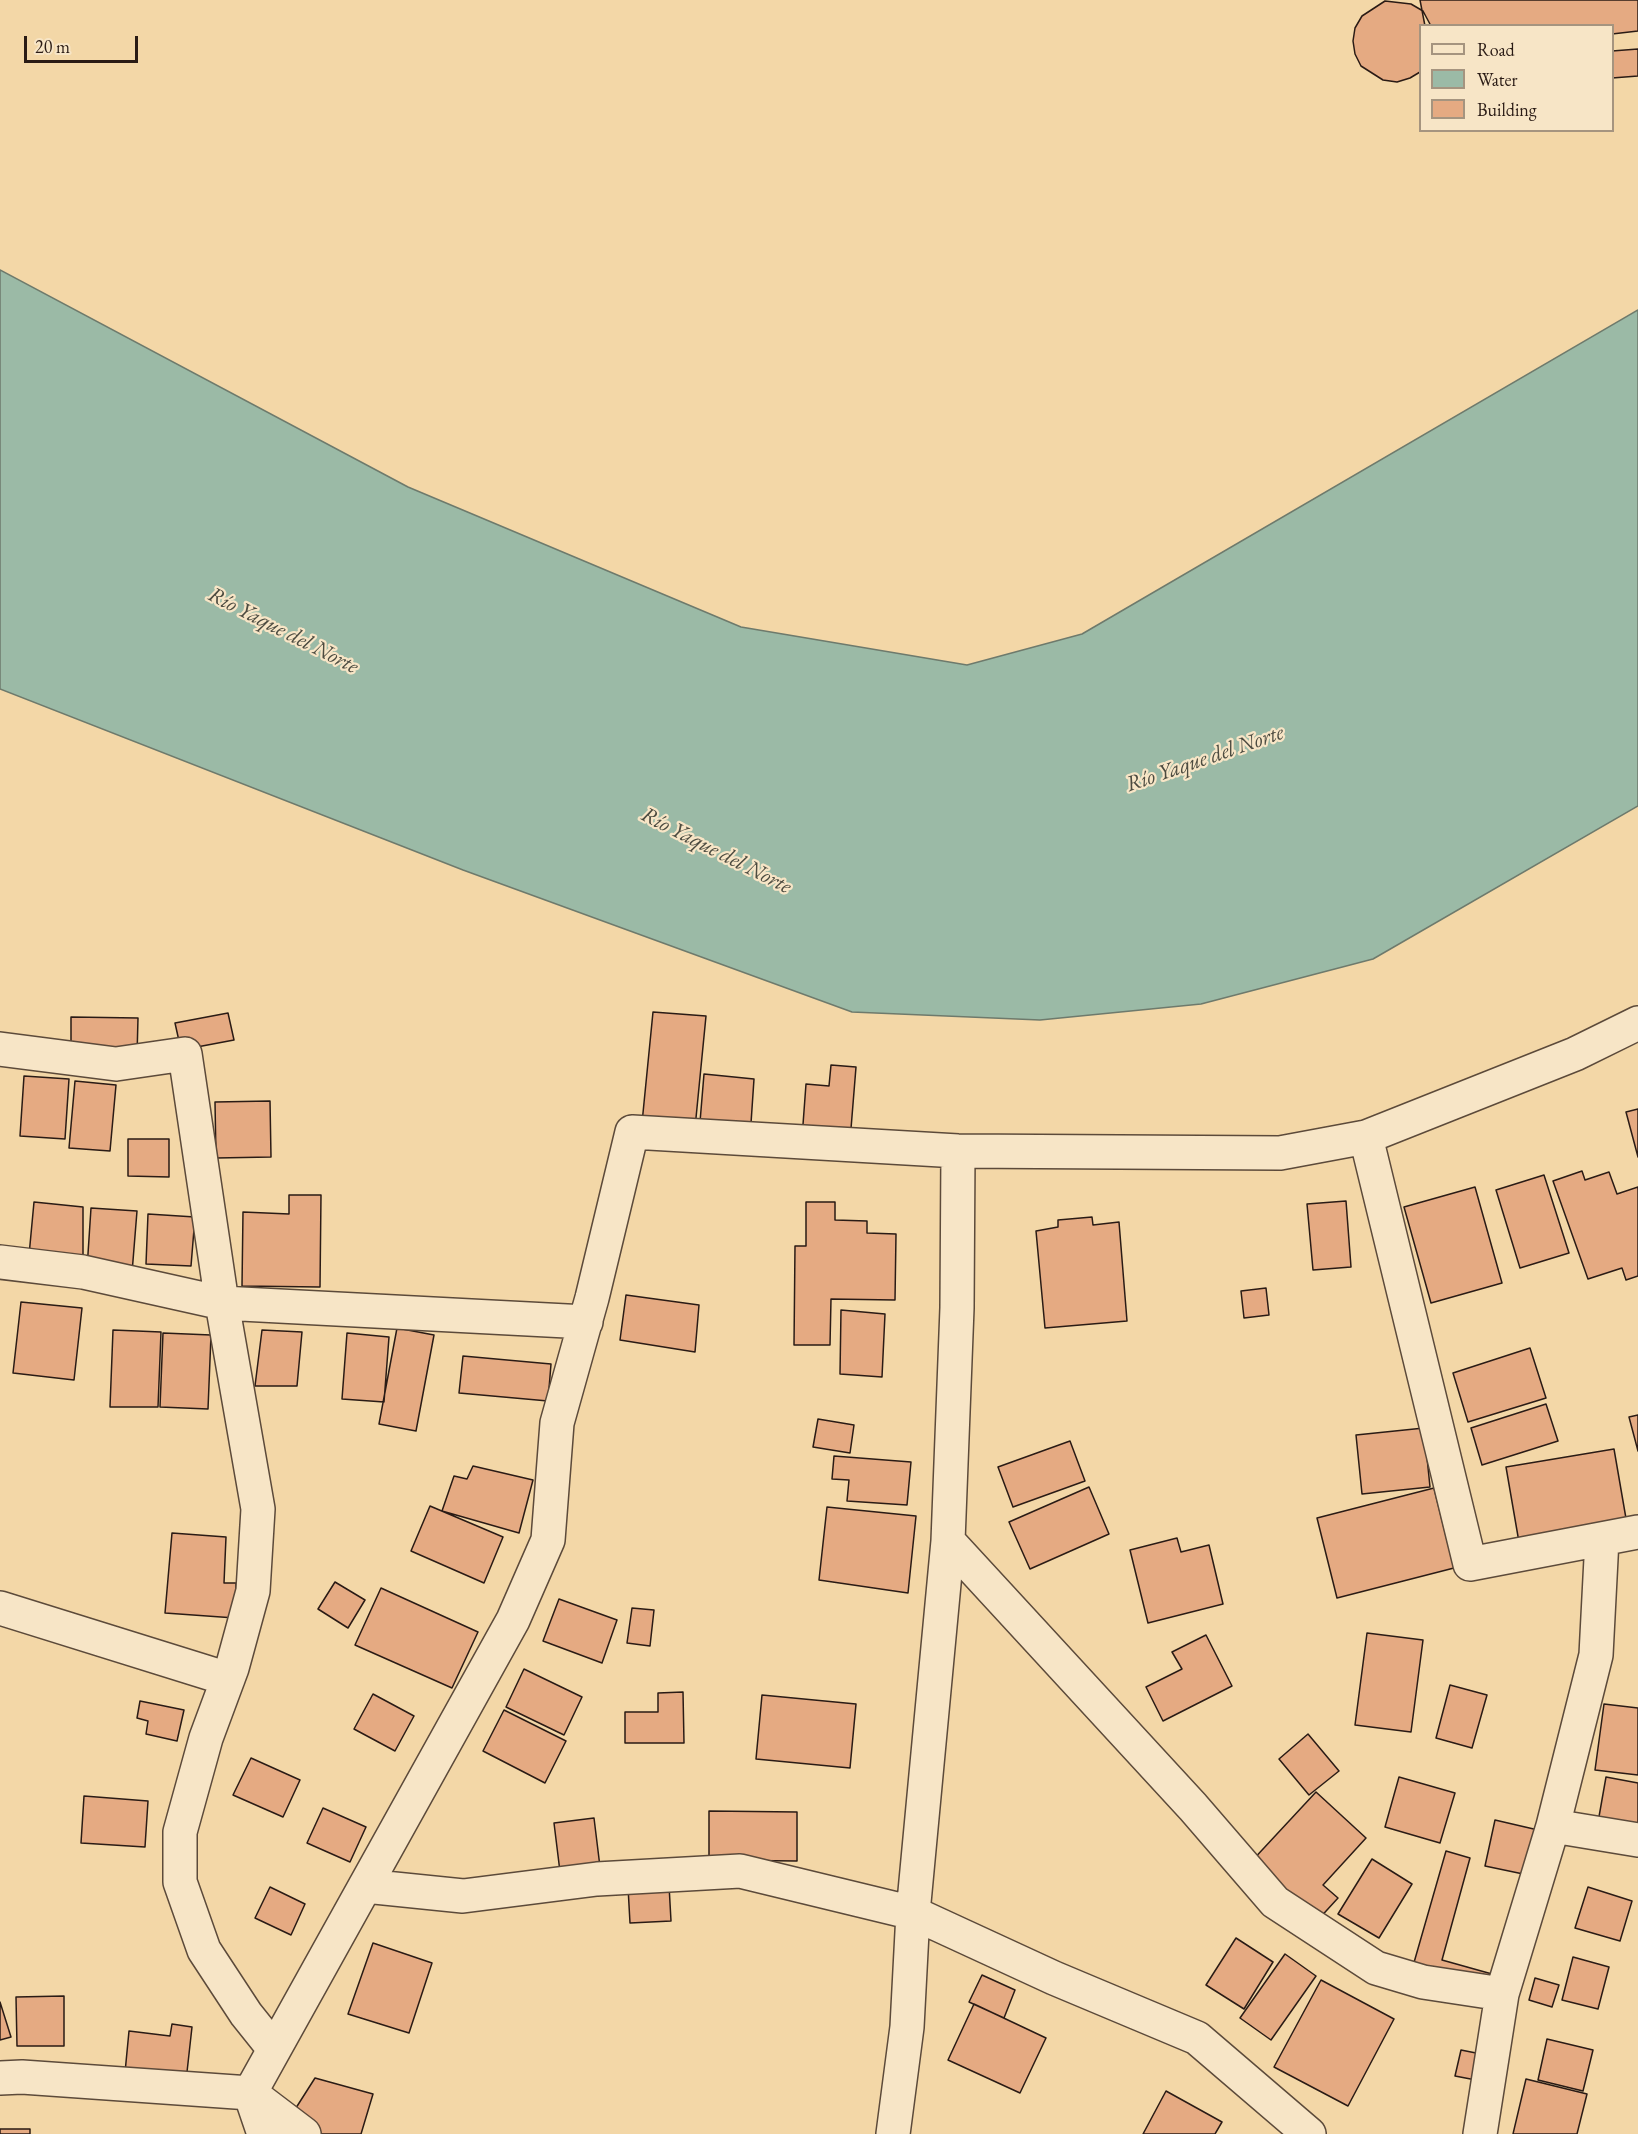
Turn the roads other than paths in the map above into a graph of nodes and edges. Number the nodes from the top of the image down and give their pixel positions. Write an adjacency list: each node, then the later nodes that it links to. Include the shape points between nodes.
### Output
1 (1638, 1023): 3 (street, via 1575,1054)
2 (0, 1048): 6 (street, via 116,1064 185,1054)
3 (1366, 1137): 4 (street, via 1280,1153); 9 (street, via 1470,1564)
4 (958, 1151): 7 (street, via 632,1132); 10 (street, via 957,1308)
5 (0, 1262): 6 (street, via 82,1272)
6 (222, 1303): 7 (street); 12 (street, via 258,1509 253,1591)
7 (586, 1322): 15 (street, via 557,1423 548,1540 513,1620)
8 (1638, 1532): 9 (street)
9 (1602, 1539): 13 (street, via 1596,1655)
10 (948, 1541): 16 (street); 17 (street, via 1193,1806 1275,1902 1376,1968 1423,1982)
11 (0, 1608): 12 (street)
12 (228, 1679): 18 (street, via 206,1738 180,1832 180,1882 204,1950)
13 (1553, 1826): 14 (street); 17 (street)
14 (1638, 1840)
15 (365, 1886): 16 (street, via 463,1896 597,1879 740,1871); 18 (street)
16 (913, 1912): 23 (street, via 907,2027); 24 (street, via 1054,1978 1197,2038)
17 (1502, 1994): 25 (street)
18 (274, 2049): 20 (street)
19 (0, 2078): 20 (street)
20 (250, 2093): 21 (street); 22 (street)
21 (264, 2134)
22 (304, 2134)
23 (892, 2134)
24 (1309, 2134)
25 (1480, 2134)

